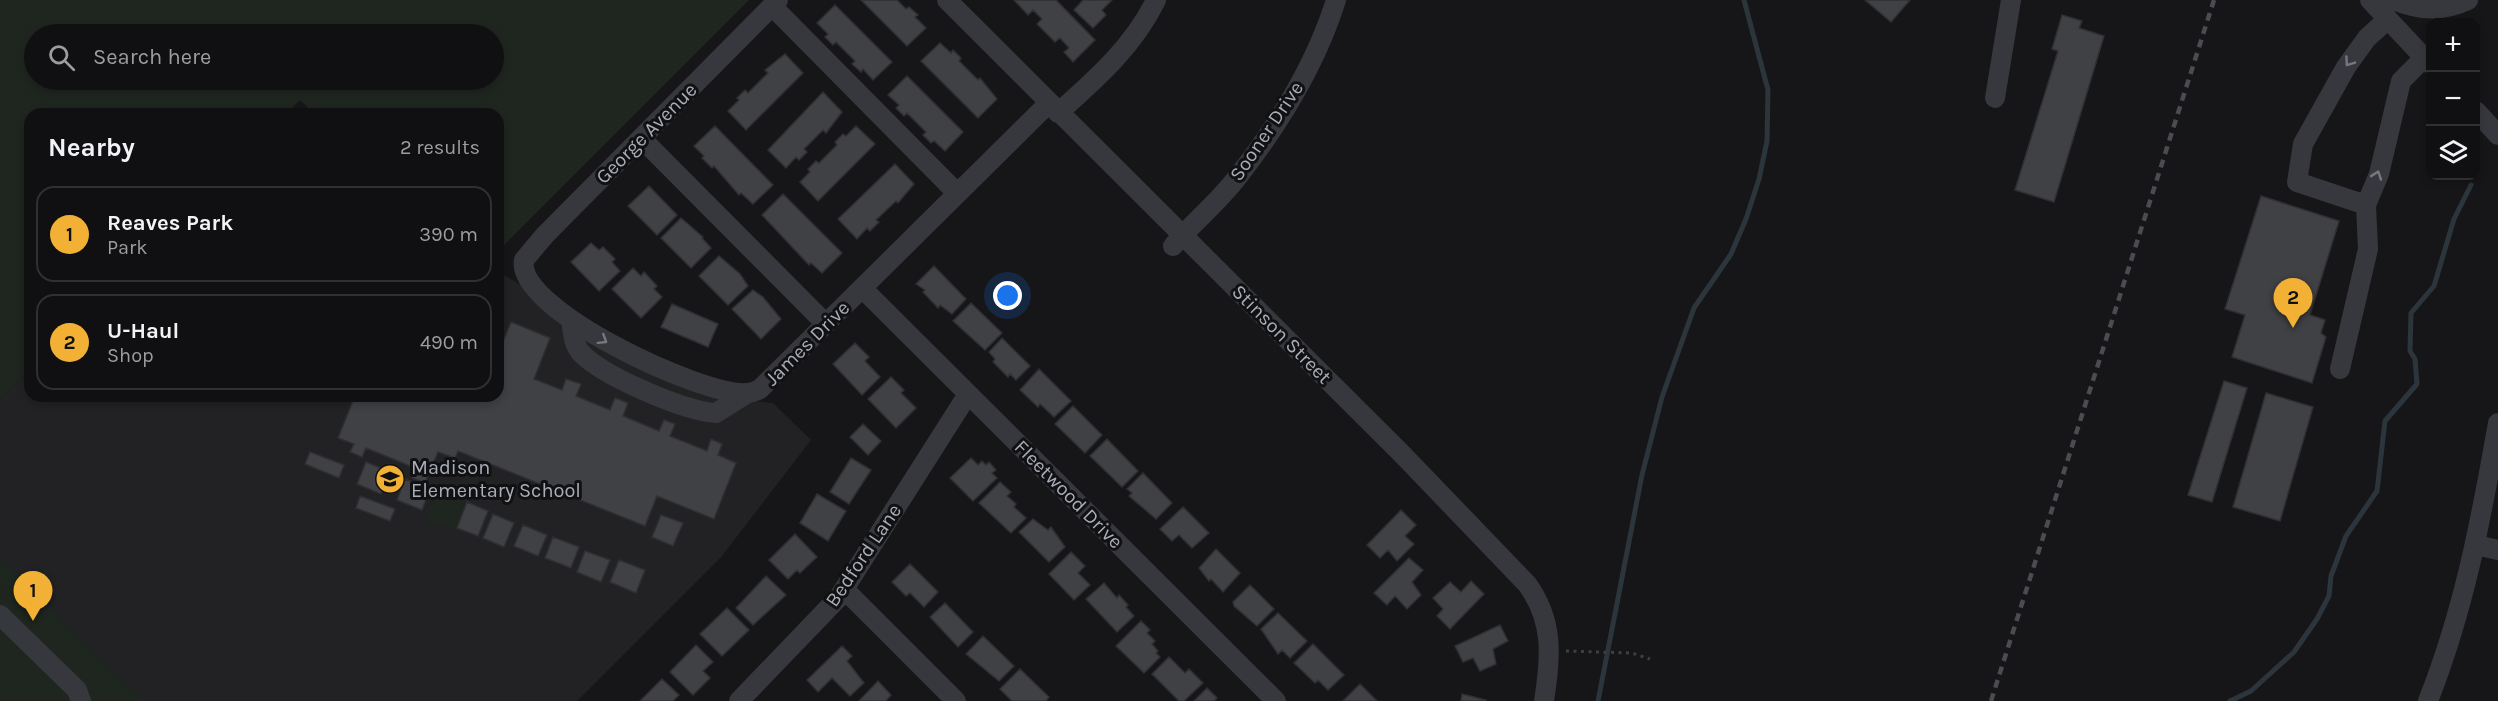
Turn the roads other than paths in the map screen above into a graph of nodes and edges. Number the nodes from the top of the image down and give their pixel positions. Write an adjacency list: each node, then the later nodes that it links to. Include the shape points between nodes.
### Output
1 (947, 0): 12 (street, Stinson Street)
2 (1156, 0): 12 (street, James Drive, via 1145,22 1114,62)
3 (1336, 0): 18 (street, Sooner Drive, via 1291,99 1236,179)
4 (2011, 0): 11 (street)
5 (2370, 0): 8 (street)
6 (2468, 0): 8 (street, via 2428,10)
7 (775, 3): 15 (street, George Avenue); 16 (street)
8 (2391, 9): 9 (street); 17 (street, one-way to 17, via 2340,77 2304,144 2297,182)
9 (2426, 60)
10 (2426, 62): 17 (street, one-way to 10, via 2379,174 2401,81)
11 (1995, 98)
12 (1053, 108): 16 (street, James Drive); 18 (street, Stinson Street)
13 (2480, 116): 14 (street)
14 (2498, 135)
15 (641, 138): 19 (street, George Avenue, via 532,248 524,260); 21 (street)
16 (957, 193): 20 (street, James Drive)
17 (2366, 205): 22 (street, via 2368,249)
18 (1177, 240): 33 (street, Stinson Street, via 1516,571 1534,594 1547,622 1550,651)
19 (526, 273): 21 (street, James Drive, via 539,291 571,320 613,346 677,376 727,391 746,393 760,389)
20 (862, 288): 21 (street, James Drive); 23 (street, Fleetwood Drive)
21 (826, 324)
22 (2340, 369)
23 (968, 394): 27 (street, Bedford Lane); 32 (street, Fleetwood Drive)
24 (2498, 423): 25 (street)
25 (2476, 545): 26 (street); 34 (street, via 2450,646)
26 (2498, 550)
27 (844, 589): 30 (street, Bedford Lane); 31 (street)
28 (0, 615): 29 (street, via 77,690)
29 (81, 701)
30 (739, 701)
31 (956, 701)
32 (1276, 701)
33 (1544, 701)
34 (2428, 701)

